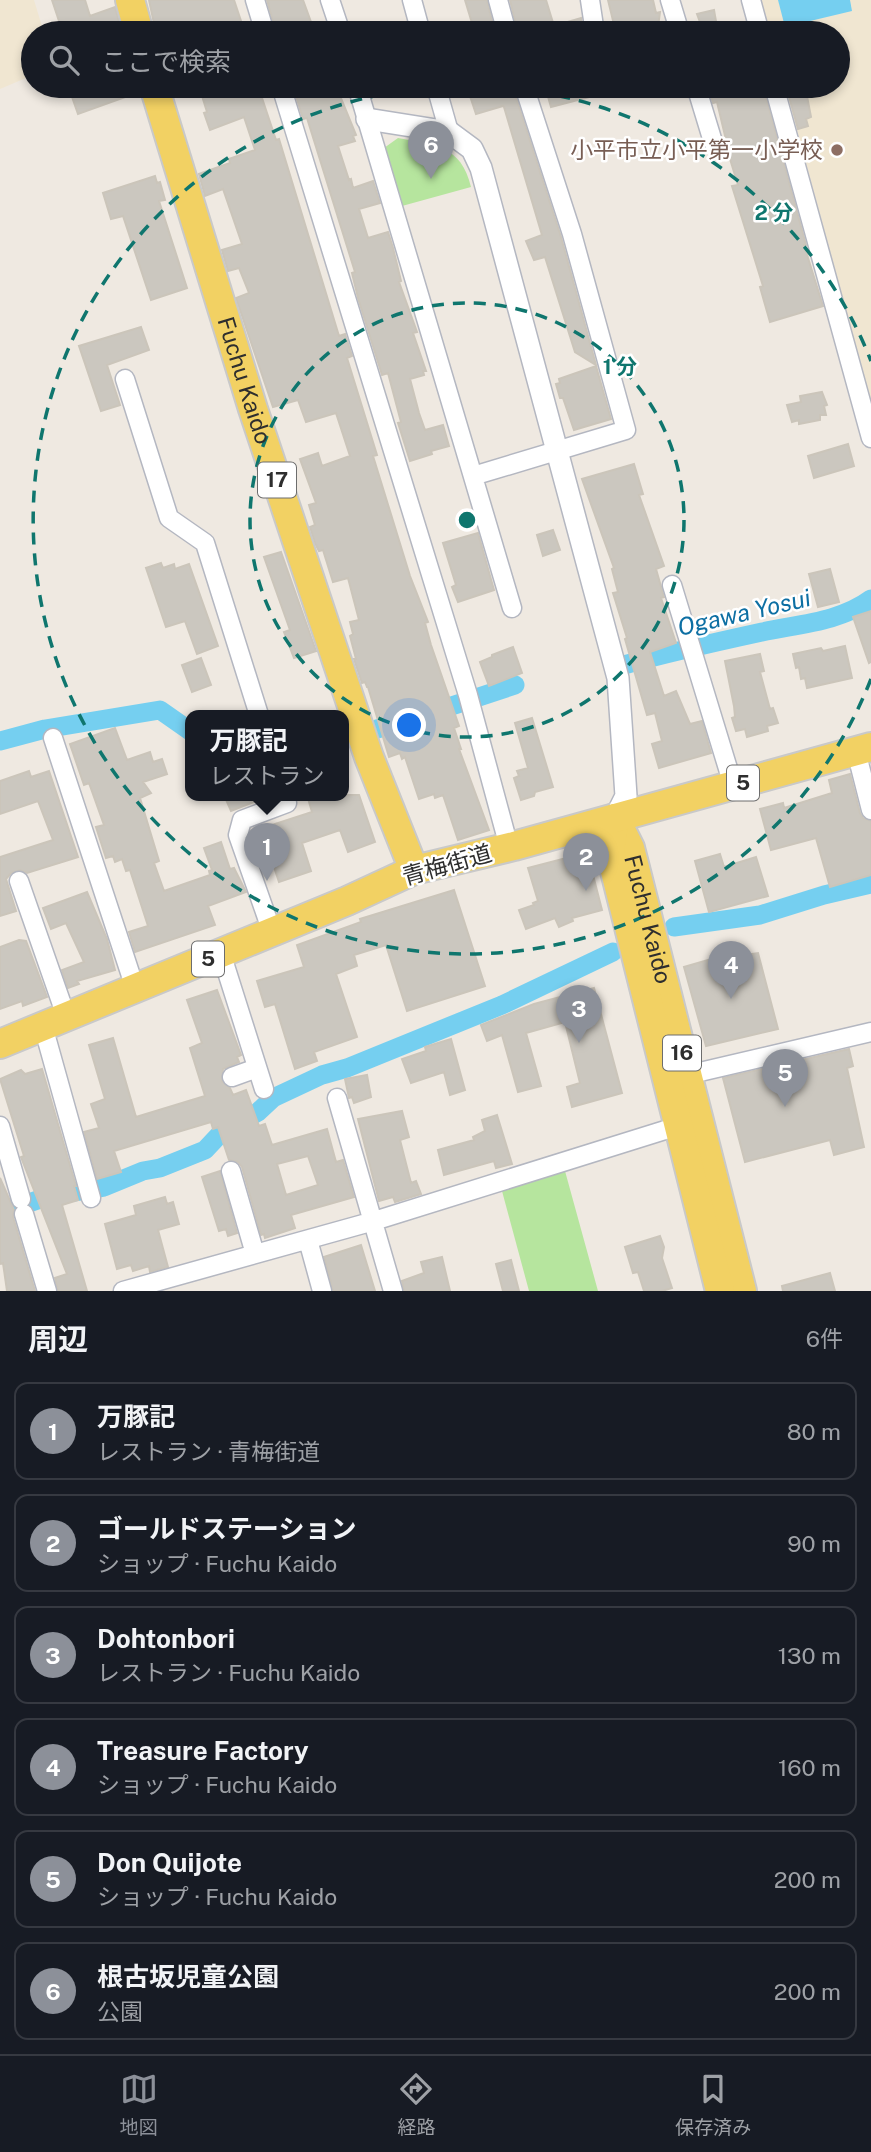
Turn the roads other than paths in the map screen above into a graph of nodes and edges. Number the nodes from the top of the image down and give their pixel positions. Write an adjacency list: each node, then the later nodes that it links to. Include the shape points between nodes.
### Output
1 (130, 0): 9 (main road)
2 (254, 0): 10 (street)
3 (330, 0): 11 (street)
4 (412, 0): 12 (street)
5 (498, 0): 13 (street)
6 (590, 0): 14 (street)
7 (670, 0): 15 (street)
8 (751, 0): 16 (street)
9 (136, 21)
10 (261, 21)
11 (337, 21)
12 (418, 21)
13 (504, 21)
14 (593, 21)
15 (676, 21)
16 (757, 21)
17 (158, 98): 41 (main road, Fuchu Kaido / 17, via 257,421 369,757)
18 (285, 98): 40 (street, via 469,700)
19 (361, 98): 24 (street)
20 (439, 98): 25 (street)
21 (528, 98): 29 (street, via 572,234 626,430)
22 (700, 98): 26 (street)
23 (777, 98): 28 (street)
24 (367, 119): 25 (street); 30 (street)
25 (449, 132): 29 (street, via 472,149 481,168)
26 (713, 142)
27 (125, 380): 33 (street, via 169,518 205,543)
28 (871, 438)
29 (557, 451): 30 (street); 39 (street, via 618,678 626,796)
30 (473, 476): 32 (street)
31 (672, 586): 36 (street)
32 (512, 608)
33 (257, 710)
34 (53, 738): 45 (street)
35 (863, 749): 36 (main road, 青梅街道 / 5); 38 (street)
36 (733, 785): 39 (main road, 青梅街道 / 5)
37 (286, 801): 43 (street, via 242,820 238,835)
38 (871, 810)
39 (615, 818): 40 (main road, 青梅街道 / 5); 50 (main road, Fuchu Kaido / 16, via 630,848); 55 (main road, Fuchu Kaido / 16, via 610,851)
40 (509, 847): 41 (main road, 青梅街道 / 5)
41 (414, 870): 43 (main road, 青梅街道 / 5)
42 (19, 881): 46 (street)
43 (272, 932): 44 (main road, 青梅街道 / 5)
44 (221, 953): 45 (main road, 青梅街道 / 5); 49 (street)
45 (135, 988): 46 (main road, 青梅街道 / 5)
46 (55, 1021): 48 (main road, 青梅街道 / 5); 57 (street)
47 (871, 1032): 50 (street)
48 (0, 1044)
49 (257, 1068): 51 (street); 52 (street)
50 (687, 1074): 66 (main road, Fuchu Kaido / 16)
51 (232, 1077)
52 (264, 1089)
53 (337, 1098): 58 (street)
54 (0, 1126): 61 (street)
55 (678, 1126): 58 (street); 65 (main road, Fuchu Kaido / 16)
56 (231, 1171): 60 (street)
57 (90, 1191)
58 (374, 1221): 59 (street); 64 (street)
59 (308, 1240): 60 (street); 63 (street)
60 (255, 1254): 62 (street)
61 (47, 1291)
62 (123, 1291)
63 (322, 1291)
64 (393, 1291)
65 (720, 1291)
66 (742, 1291)

